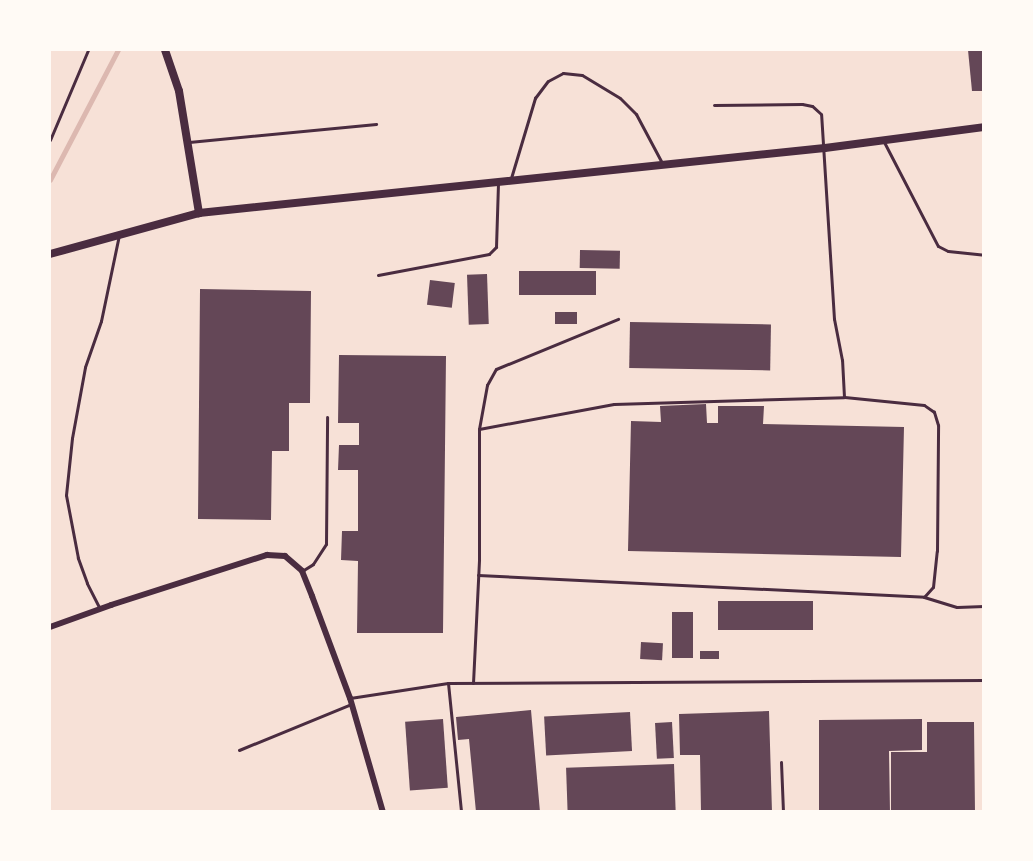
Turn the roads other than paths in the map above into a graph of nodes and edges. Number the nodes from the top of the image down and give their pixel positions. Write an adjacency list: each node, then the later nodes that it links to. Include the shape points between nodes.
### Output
1 (88, 50): 5 (lane)
2 (165, 50): 10 (street, via 179,91)
3 (714, 105): 11 (lane, via 812,106 821,114)
4 (50, 120): 5 (lane)
5 (57, 124): 9 (lane)
6 (376, 124): 10 (lane)
7 (984, 127): 8 (street)
8 (883, 140): 11 (street); 18 (lane, via 938,246)
9 (50, 141)
10 (189, 142): 15 (street)
11 (825, 148): 12 (street); 21 (lane, via 834,319)
12 (663, 164): 13 (street); 13 (lane, via 636,114 621,98 582,75 563,73 548,81 535,98)
13 (510, 180): 14 (street)
14 (498, 182): 15 (street); 19 (lane, via 496,247 489,254)
15 (199, 213): 16 (street)
16 (120, 234): 17 (street); 28 (lane, via 101,321 85,367 66,495 78,558)
17 (50, 254)
18 (984, 255)
19 (378, 275)
20 (618, 320): 23 (lane, via 496,369 487,385)
21 (844, 397): 23 (lane, via 614,404); 26 (lane, via 924,405 934,412 938,425 937,551 933,587)
22 (327, 417): 24 (lane, via 326,544 313,564)
23 (479, 429): 25 (lane)
24 (302, 571): 28 (street, via 285,556 267,555); 33 (street)
25 (478, 575): 26 (lane); 32 (lane)
26 (924, 597): 27 (lane, via 957,607)
27 (984, 606)
28 (100, 609): 29 (street)
29 (50, 627)
30 (984, 680): 32 (lane)
31 (448, 683): 32 (lane); 33 (lane); 38 (lane)
32 (473, 683)
33 (351, 701): 34 (lane); 37 (street)
34 (239, 750)
35 (781, 762): 39 (lane)
36 (983, 793): 40 (lane)
37 (383, 812)
38 (461, 812)
39 (783, 812)
40 (983, 812)

